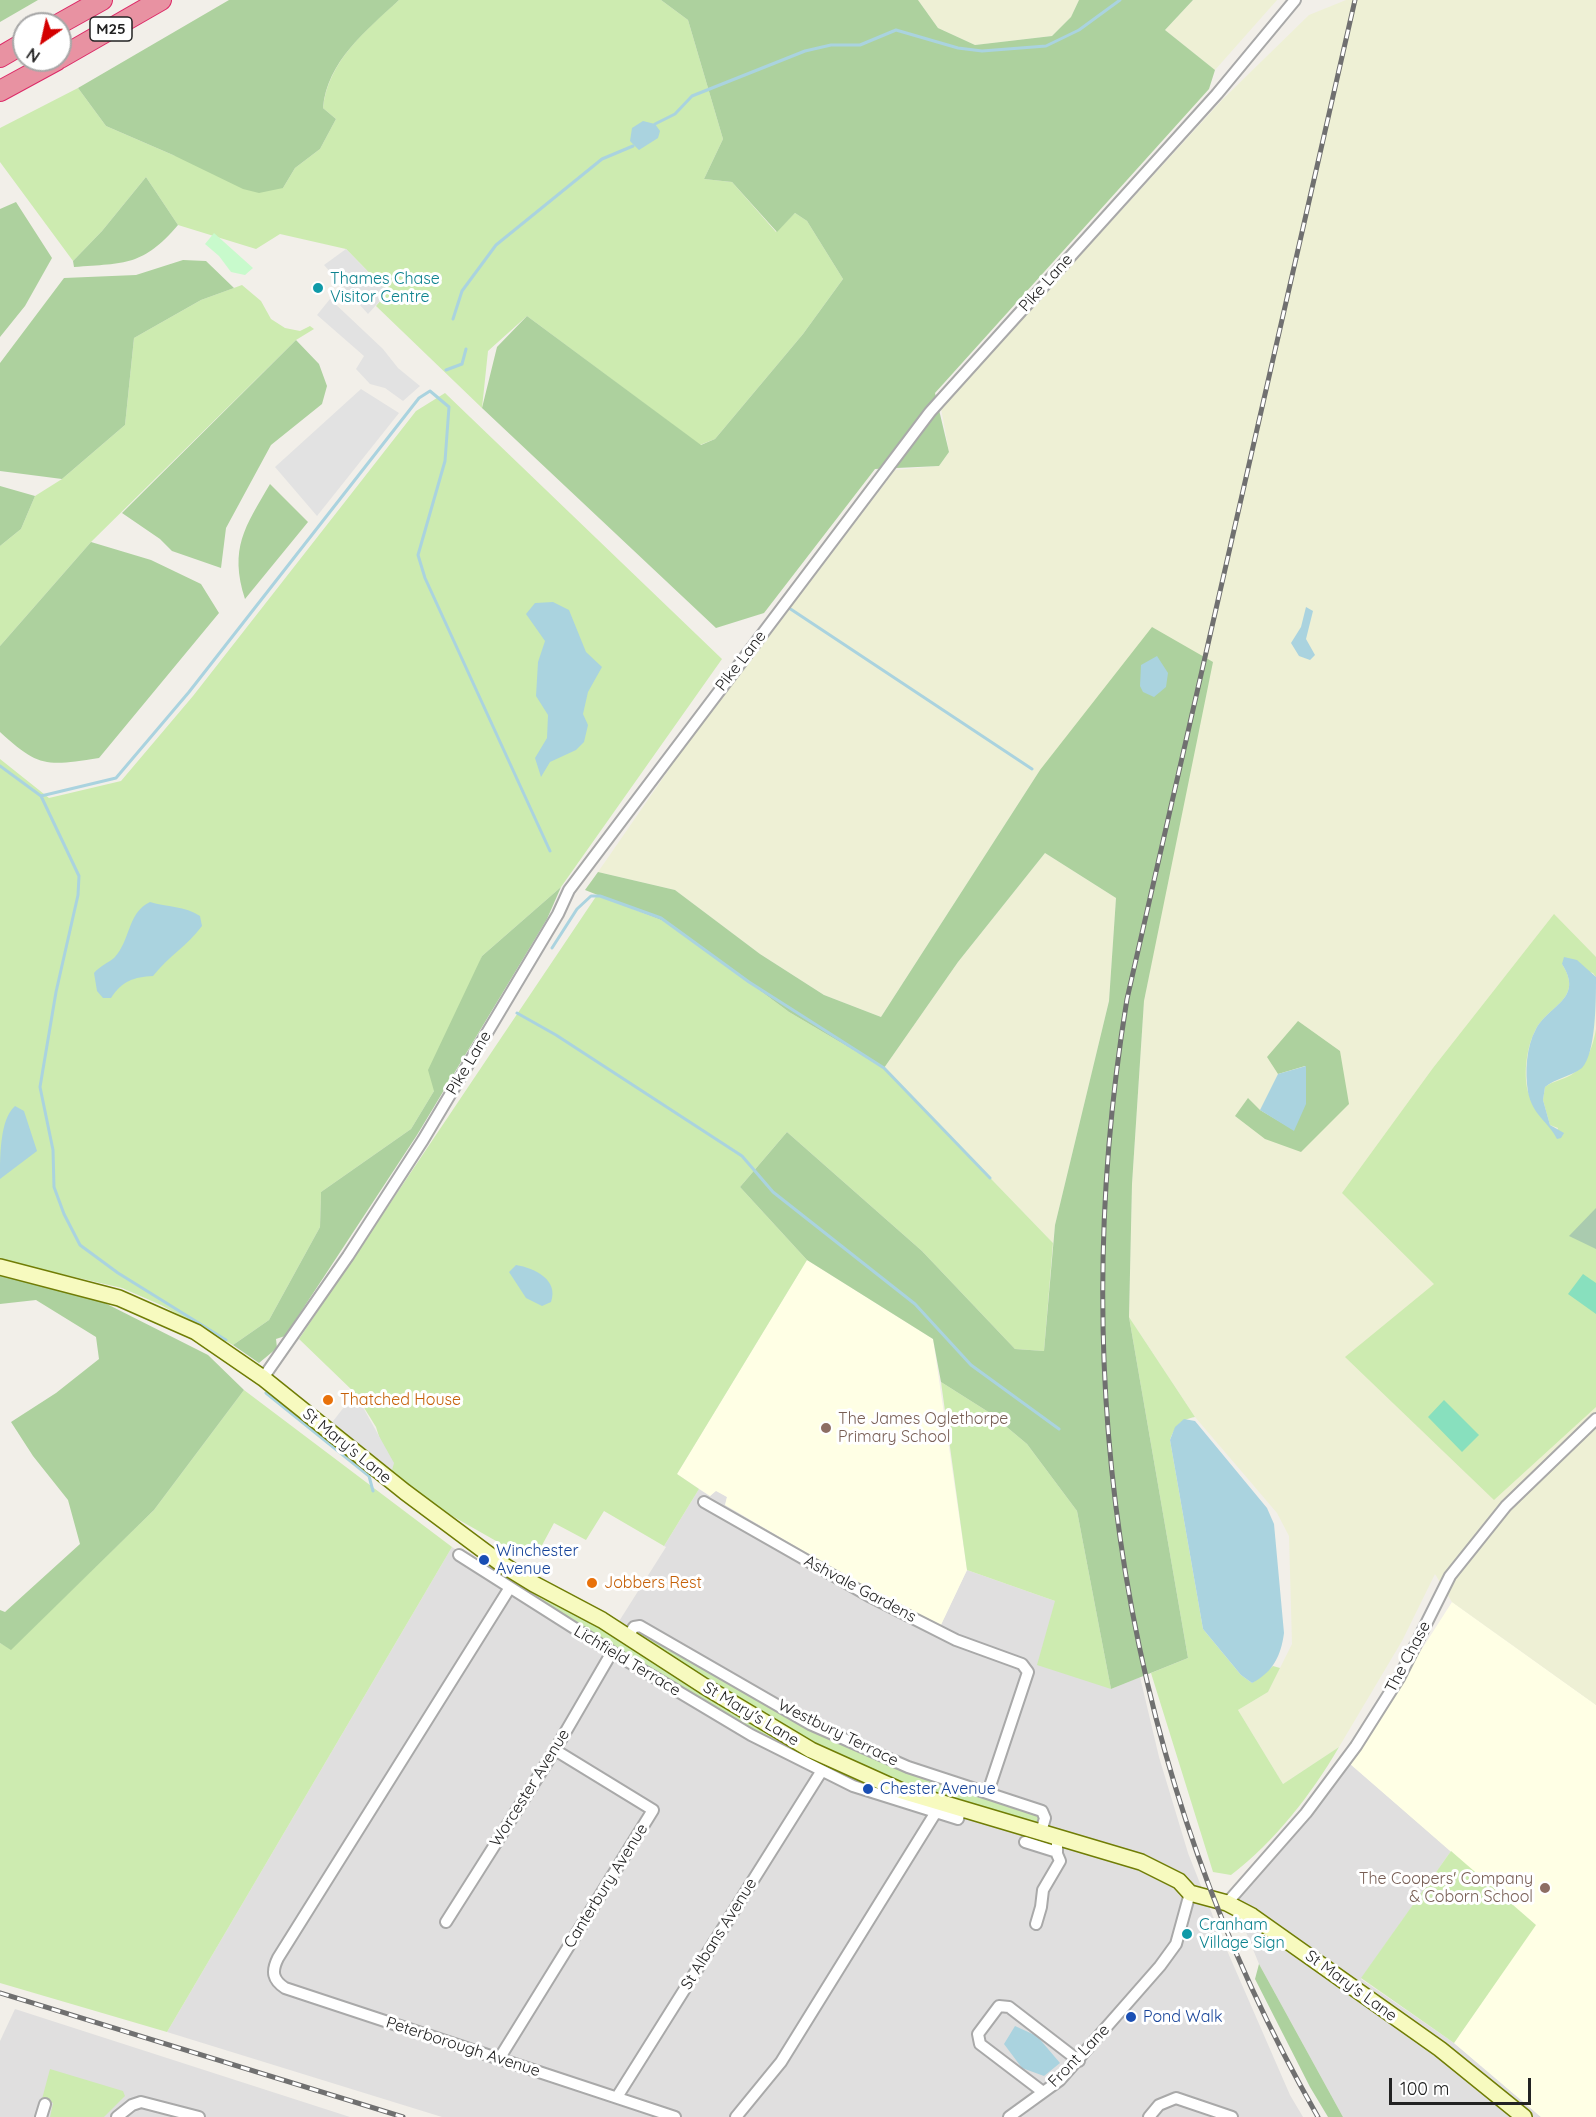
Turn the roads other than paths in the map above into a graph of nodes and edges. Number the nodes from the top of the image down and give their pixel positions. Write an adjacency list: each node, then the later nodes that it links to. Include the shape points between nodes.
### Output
1 (102, 0): 4 (highway, M25)
2 (161, 0): 5 (highway, M25)
3 (1294, 0): 9 (street, Pike Lane, via 1217,94 930,412 682,737 569,890 423,1140)
4 (72, 17)
5 (72, 51)
6 (34, 72): 7 (highway, M25)
7 (0, 91)
8 (0, 1267): 9 (main road, St Mary's Lane, via 119,1298 158,1313 196,1332)
9 (263, 1378): 13 (main road, St Mary's Lane)
10 (1596, 1419): 28 (street, The Chase, via 1506,1506 1450,1576 1399,1678 1356,1746 1306,1813)
11 (705, 1502): 20 (street, Ashvale Gardens, via 879,1601 956,1640 1022,1664 1028,1672)
12 (459, 1555): 14 (street, Lichfield Terrace)
13 (503, 1565): 14 (street); 16 (main road, St Mary's Lane)
14 (495, 1580): 15 (street, Lichfield Terrace)
15 (509, 1589): 17 (street, Lichfield Terrace); 31 (street, Peterborough Avenue, via 278,1958 273,1975 285,1988)
16 (628, 1636): 20 (street, Westbury Terrace, via 634,1627 640,1626 810,1724 908,1767); 21 (main road, St Mary's Lane, via 811,1750 892,1787)
17 (612, 1652): 18 (street, Worcester Avenue); 19 (street, Lichfield Terrace, via 682,1696)
18 (555, 1750): 29 (street, Worcester Avenue); 31 (street, Canterbury Avenue, via 653,1810)
19 (821, 1772): 22 (street, Lichfield Terrace, via 869,1792); 34 (street, St Albans Avenue)
20 (988, 1792): 23 (street, Westbury Terrace, via 1042,1811 1045,1814)
21 (960, 1810): 22 (street, Lichfield Terrace, via 958,1819); 23 (main road, St Mary's Lane)
22 (936, 1812): 40 (street, via 781,2062)
23 (1041, 1832): 24 (main road, St Mary's Lane)
24 (1057, 1836): 26 (street); 27 (main road, St Mary's Lane, via 1141,1862 1179,1881)
25 (1025, 1842): 26 (street)
26 (1057, 1852): 30 (street, via 1060,1861 1043,1890)
27 (1190, 1893): 28 (main road, St Mary's Lane); 32 (street, Front Lane, via 1171,1952)
28 (1227, 1903): 44 (main road, St Mary's Lane, via 1275,1932 1440,2049)
29 (446, 1922)
30 (1036, 1924)
31 (499, 2060): 34 (street, Peterborough Avenue)
32 (1079, 2061): 33 (street, Front Lane); 33 (street, via 1009,2007 999,2006 978,2034 980,2044)
33 (1043, 2092): 41 (street, Front Lane)
34 (617, 2097): 39 (street, Peterborough Avenue)
35 (45, 2104): 37 (street)
36 (194, 2116): 38 (street, via 141,2102)
37 (41, 2117)
38 (117, 2117)
39 (675, 2117)
40 (736, 2117)
41 (1009, 2117)
42 (1149, 2117): 43 (street, via 1159,2105 1176,2098)
43 (1232, 2117)
44 (1524, 2117)

